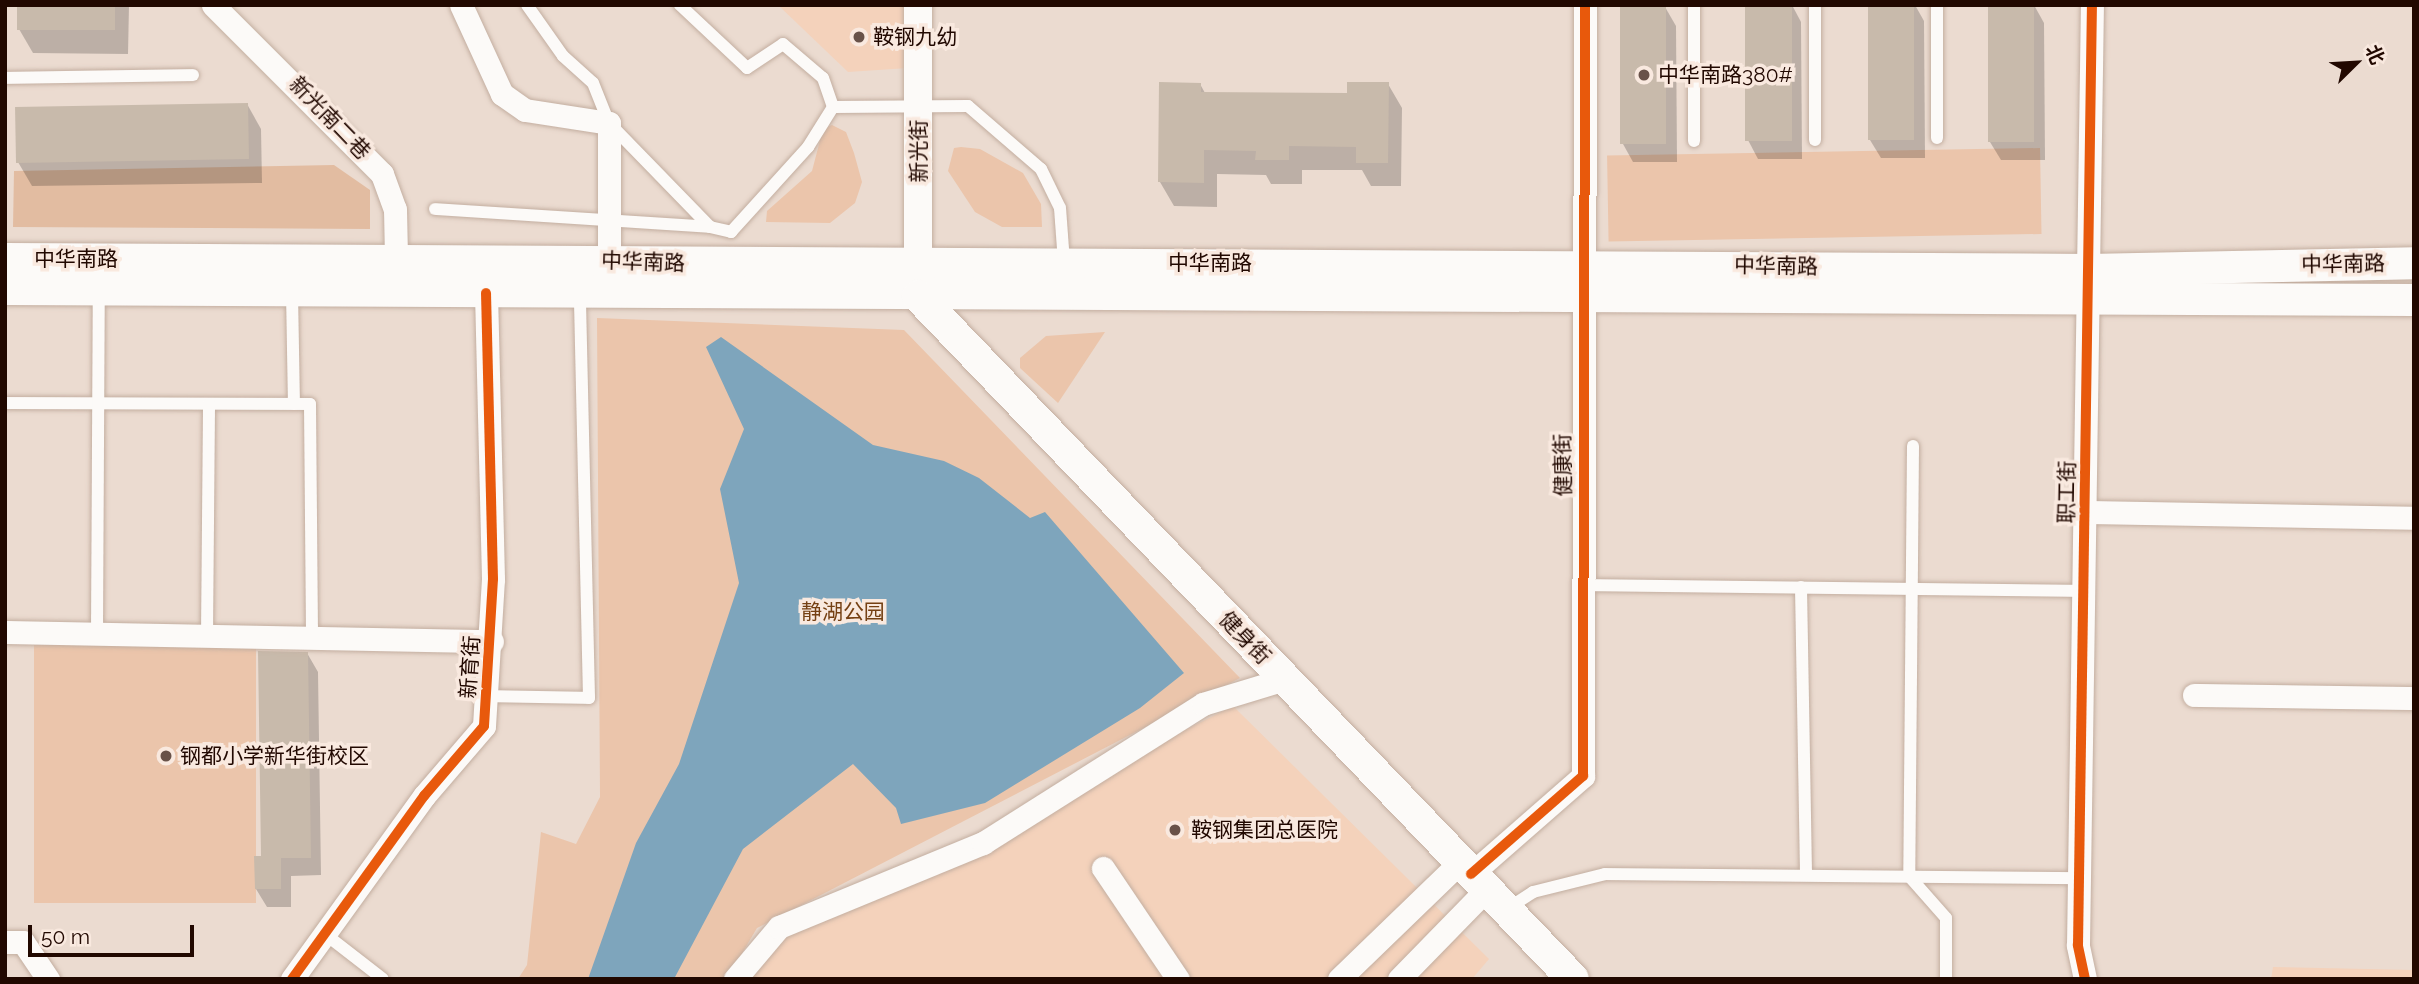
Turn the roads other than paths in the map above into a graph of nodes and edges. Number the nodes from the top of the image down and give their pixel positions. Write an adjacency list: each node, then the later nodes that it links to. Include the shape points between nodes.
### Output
1 (213, 5): 22 (street, 新光南二巷, via 382,174 395,209)
2 (527, 5): 15 (lane, via 563,56 593,83)
3 (680, 5): 14 (lane, via 747,68 783,44 823,78)
4 (918, 5): 13 (street, 新光街)
5 (1585, 5): 25 (street, 健康街)
6 (1695, 5): 18 (lane)
7 (1815, 5): 17 (lane)
8 (1937, 5): 16 (lane)
9 (2092, 5): 29 (street, 职工街)
10 (469, 9): 15 (street, via 502,94 525,110)
11 (193, 75): 12 (lane)
12 (5, 78)
13 (919, 102): 14 (lane); 27 (lane, via 968,106 1041,169 1060,208); 28 (street, 新光街)
14 (834, 107): 21 (lane, via 808,147 731,232)
15 (609, 123): 20 (street); 21 (lane)
16 (1937, 138)
17 (1815, 140)
18 (1694, 141)
19 (435, 209): 20 (lane)
20 (607, 223): 21 (lane); 24 (street)
21 (710, 227)
22 (396, 258): 23 (main road, 中华南路); 24 (main road, 中华南路)
23 (5, 259)
24 (609, 260): 28 (main road, 中华南路)
25 (1580, 263): 27 (main road, 中华南路); 29 (main road, 中华南路); 36 (street, 健康街)
26 (2414, 263): 29 (main road, 中华南路)
27 (1064, 264): 28 (main road, 中华南路)
28 (919, 265): 35 (street, 新光街)
29 (2089, 270): 38 (street, 职工街)
30 (5, 289): 31 (main road, 中华南路)
31 (99, 290): 32 (main road, 中华南路); 40 (lane)
32 (292, 292): 33 (main road, 中华南路); 42 (lane)
33 (486, 293): 34 (main road, 中华南路); 54 (street, 新育街)
34 (580, 294): 35 (main road, 中华南路); 57 (lane, via 589,698)
35 (918, 296): 36 (main road, 中华南路); 55 (main road, 健身街)
36 (1580, 296): 38 (main road, 中华南路); 46 (street, 健康街)
37 (2414, 300): 38 (main road, 中华南路)
38 (2091, 302): 44 (street, 职工街)
39 (5, 403): 40 (lane)
40 (100, 403): 41 (lane); 51 (lane)
41 (209, 404): 42 (lane); 52 (lane)
42 (294, 404): 53 (lane, via 310,404)
43 (1913, 446): 48 (lane)
44 (2086, 512): 45 (street); 49 (street, 职工街)
45 (2414, 518)
46 (1584, 585): 47 (lane); 63 (street, 健康街, via 1583,776)
47 (1801, 587): 48 (lane); 60 (lane)
48 (1912, 589): 49 (lane); 61 (lane)
49 (2084, 591): 62 (street, 职工街)
50 (5, 632): 51 (street)
51 (97, 634): 52 (street)
52 (207, 636): 53 (street)
53 (312, 637): 54 (street)
54 (492, 641): 57 (street, 新育街)
55 (1285, 679): 63 (main road, 健身街); 69 (street, via 1203,704 982,843 779,926)
56 (2194, 695): 58 (street)
57 (488, 696): 64 (street, 新育街, via 484,726 424,796)
58 (2414, 698)
59 (1103, 868): 70 (street)
60 (1807, 876): 61 (lane); 63 (lane, via 1605,874 1533,892)
61 (1909, 876): 62 (lane); 74 (lane, via 1946,918)
62 (2079, 878): 75 (street, 职工街, via 2078,946)
63 (1481, 884): 71 (street); 72 (street); 73 (main road, 健身街)
64 (325, 934): 67 (street, 新育街); 68 (lane)
65 (5, 942): 66 (street, via 23,942)
66 (48, 979)
67 (292, 979)
68 (383, 979)
69 (735, 979)
70 (1178, 979)
71 (1339, 979)
72 (1399, 979)
73 (1573, 979)
74 (1946, 979)
75 (2085, 979)

